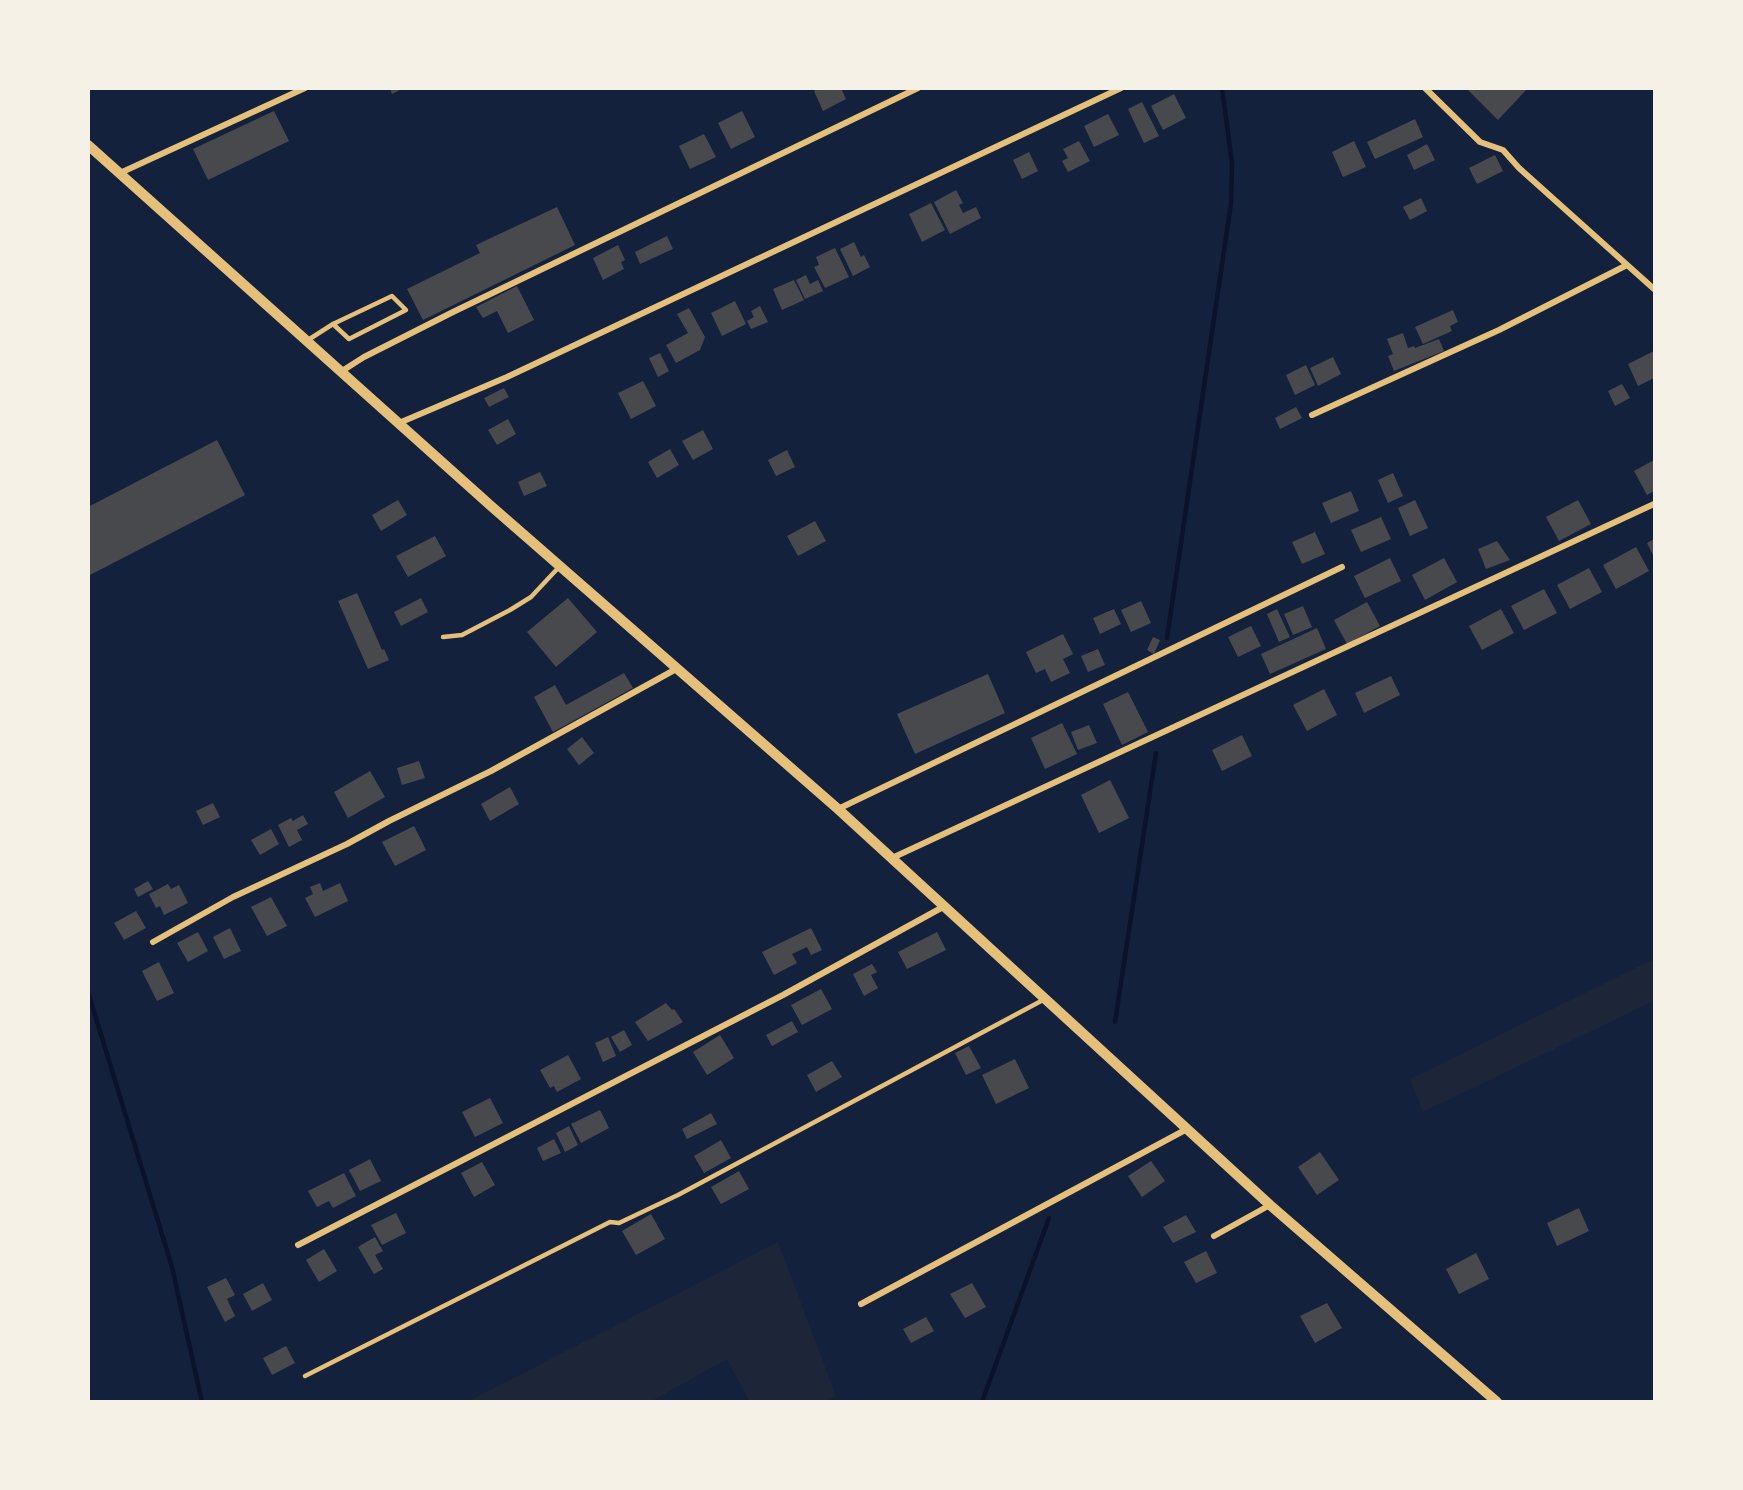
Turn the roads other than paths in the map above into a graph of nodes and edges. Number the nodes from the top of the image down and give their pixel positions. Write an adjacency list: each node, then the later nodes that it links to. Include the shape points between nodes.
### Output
1 (305, 88): 6 (street)
2 (918, 88): 11 (street, via 453,312)
3 (1121, 88): 13 (street, via 507,377)
4 (1425, 88): 7 (street, via 1480,142 1503,150)
5 (88, 145): 6 (street)
6 (120, 173): 10 (street)
7 (1627, 265): 8 (street); 12 (street, via 1499,330)
8 (1654, 290)
9 (333, 324): 9 (lane, via 392,296 406,309 349,339); 10 (lane)
10 (308, 340): 11 (street)
11 (342, 371): 13 (street)
12 (1312, 416)
13 (399, 423): 15 (street)
14 (1654, 504): 20 (street)
15 (561, 565): 17 (lane, via 546,584 510,610 462,635); 18 (street)
16 (1342, 567): 19 (street)
17 (443, 637)
18 (678, 668): 19 (street); 22 (street, via 491,771 233,897)
19 (838, 809): 20 (street)
20 (891, 858): 21 (street)
21 (943, 907): 23 (street); 27 (street, via 773,1001)
22 (153, 942)
23 (1046, 999): 24 (street); 29 (lane, via 678,1196 620,1223 610,1222)
24 (1188, 1129): 25 (street); 28 (street)
25 (1270, 1204): 26 (street); 30 (street)
26 (1214, 1236)
27 (298, 1245)
28 (861, 1304)
29 (305, 1376)
30 (1497, 1401)

